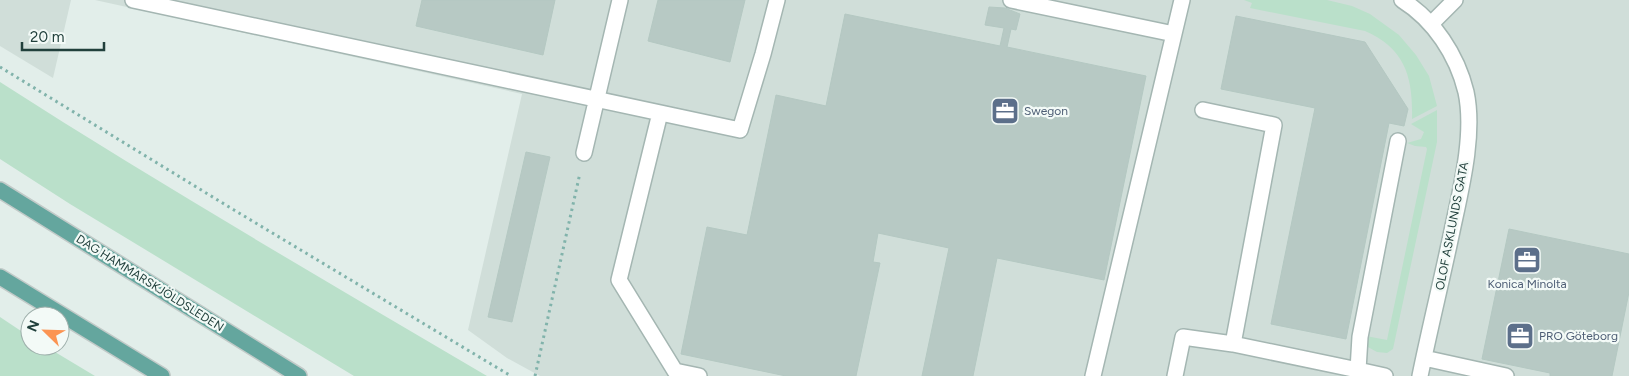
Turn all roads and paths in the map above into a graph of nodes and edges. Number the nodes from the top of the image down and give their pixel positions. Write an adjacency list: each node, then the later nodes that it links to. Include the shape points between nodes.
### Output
1 (132, 0): 11 (street)
2 (620, 0): 11 (street)
3 (777, 0): 13 (street, via 740,130)
4 (1011, 0): 9 (street)
5 (1182, 0): 9 (street)
6 (1402, 0): 8 (street, OLOF ASKLUNDS GATA)
7 (1455, 0): 8 (street)
8 (1431, 24): 19 (street, OLOF ASKLUNDS GATA, via 1454,58 1466,92 1468,117 1465,175)
9 (1174, 34): 27 (street)
10 (0, 67): 24 (path)
11 (596, 99): 13 (street); 15 (street)
12 (1203, 110): 18 (street, via 1274,125)
13 (660, 113): 26 (street, via 619,280 675,371)
14 (1398, 141): 20 (street, via 1360,337)
15 (584, 153): 25 (path)
16 (0, 189): 23 (main road, DAG HAMMARSKJÖLDSLEDEN)
17 (0, 277): 22 (main road)
18 (1233, 344): 20 (street); 28 (street, via 1183,337)
19 (1424, 358): 21 (street); 30 (street, OLOF ASKLUNDS GATA)
20 (1358, 373): 29 (street)
21 (1485, 374): 31 (street)
22 (162, 376)
23 (299, 376)
24 (511, 376)
25 (535, 376)
26 (699, 376)
27 (1093, 376)
28 (1175, 376)
29 (1385, 376)
30 (1420, 376)
31 (1506, 376)

